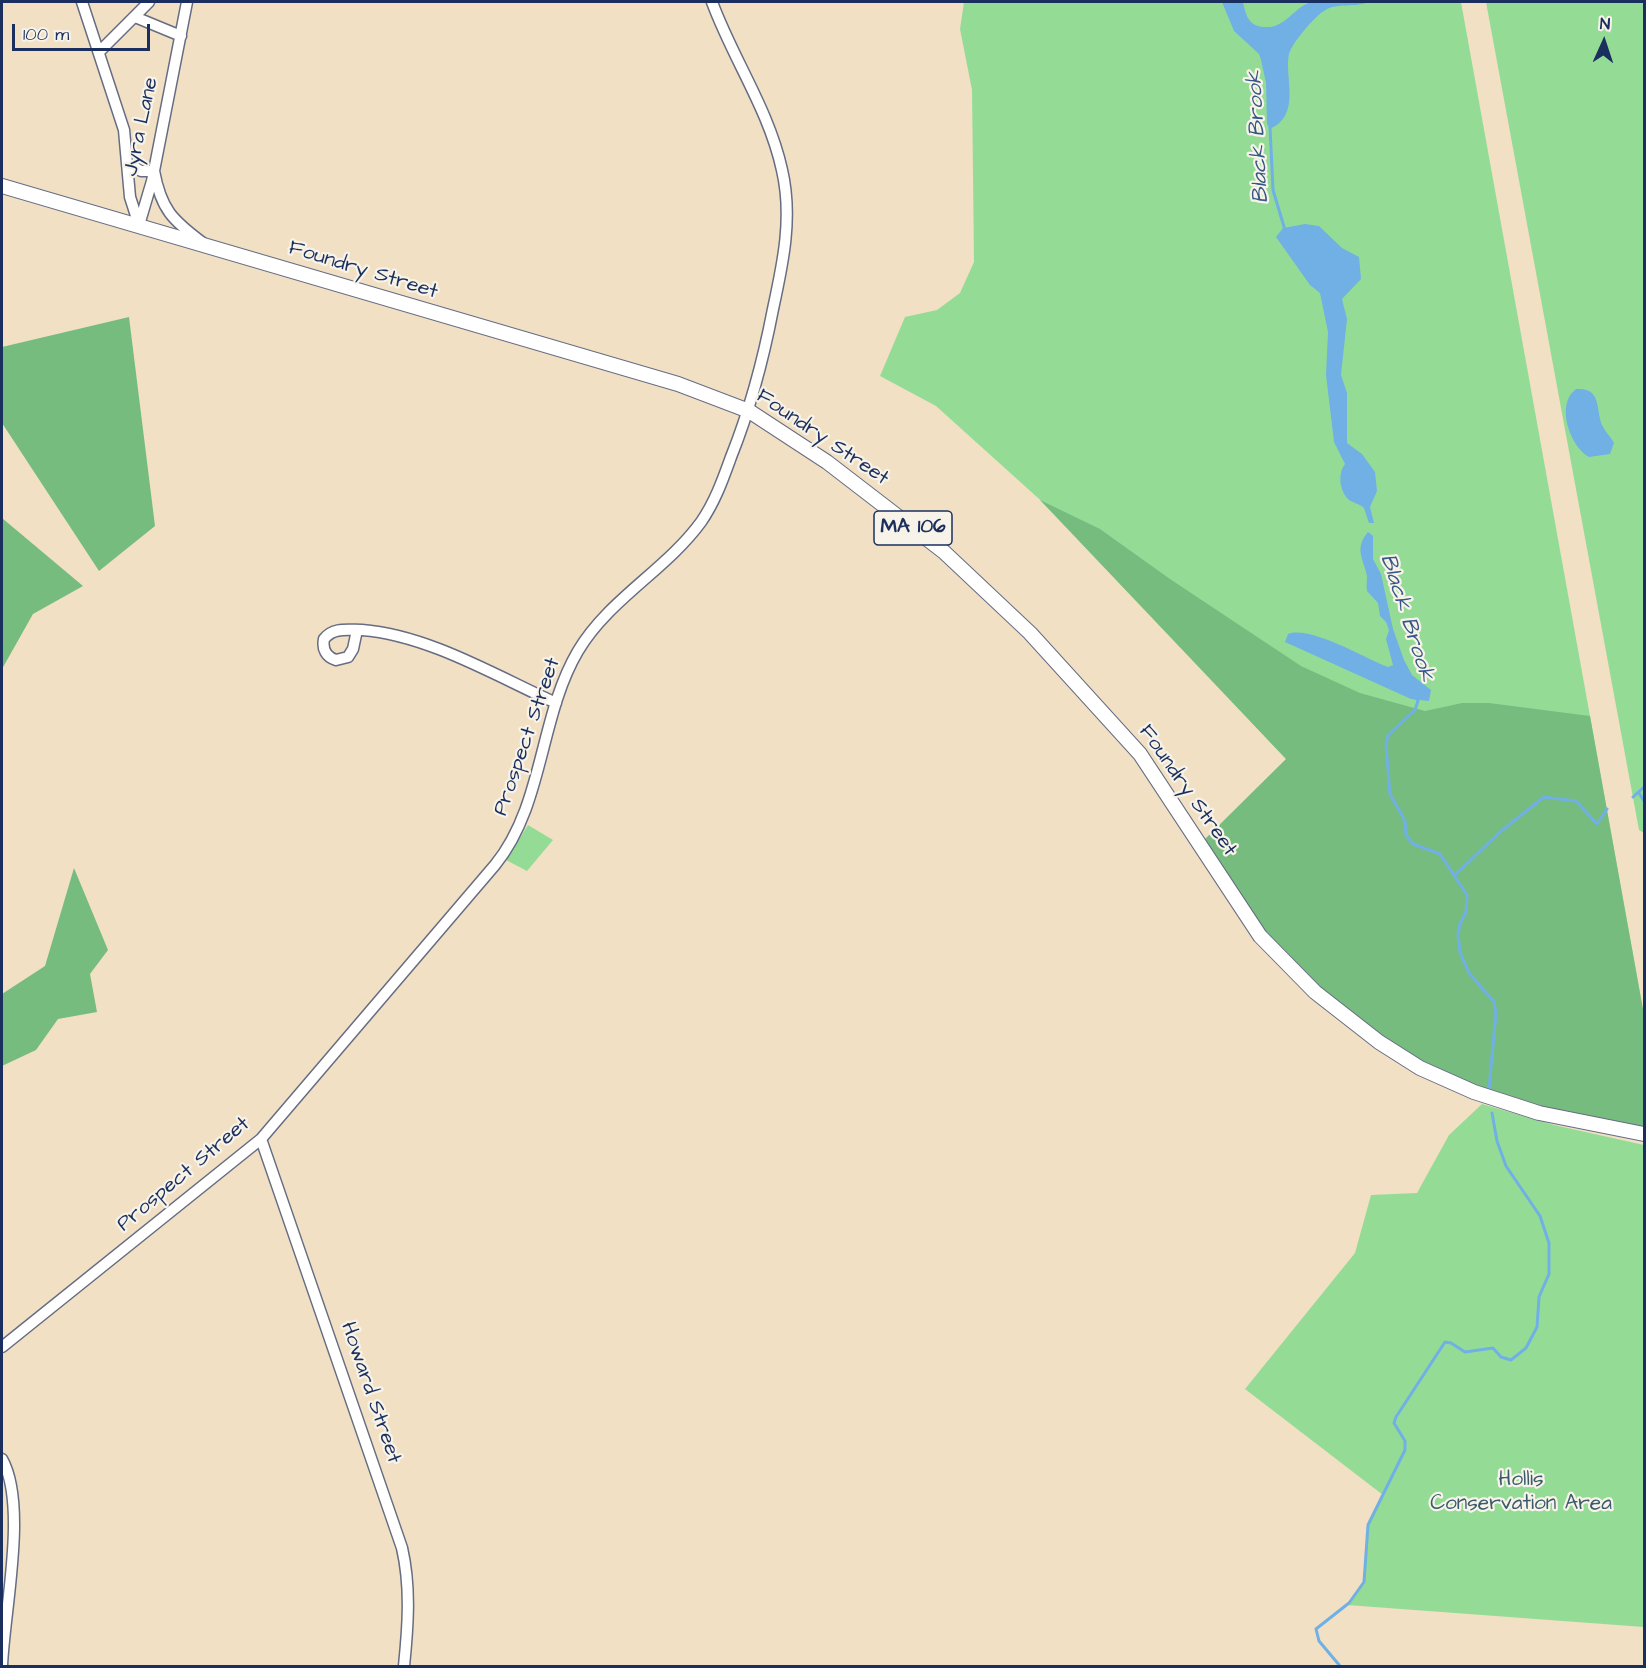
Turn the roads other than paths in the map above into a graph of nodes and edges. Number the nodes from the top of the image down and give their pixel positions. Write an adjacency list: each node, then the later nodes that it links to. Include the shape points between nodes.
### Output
1 (82, 2): 7 (street)
2 (149, 2): 5 (street)
3 (187, 2): 6 (street, Jyra Lane)
4 (712, 2): 13 (street, Prospect Street, via 768,126 787,200 783,258 759,380)
5 (135, 16): 6 (street); 7 (street)
6 (181, 36): 9 (street, Jyra Lane)
7 (99, 52): 8 (street, via 122,121)
8 (129, 164): 9 (street, via 141,171); 11 (street, via 130,197)
9 (154, 171): 11 (street, Jyra Lane); 12 (street, via 158,192 169,214)
10 (2, 186): 11 (main road, Foundry Street / MA 106)
11 (139, 225): 12 (main road, Foundry Street / MA 106)
12 (208, 246): 13 (main road, Foundry Street / MA 106, via 678,384)
13 (749, 411): 15 (street, Prospect Street, via 705,516 593,628 572,662); 16 (main road, Foundry Street / MA 106, via 827,462 944,552 1030,633 1140,754 1260,936 1315,992 1420,1068 1474,1092 1539,1113)
14 (357, 630): 15 (street, via 390,633 420,642)
15 (556, 703): 17 (street, Prospect Street, via 523,816 506,851)
16 (1644, 1134)
17 (261, 1139): 18 (street, Prospect Street); 21 (street, Howard Street, via 402,1548 409,1622)
18 (2, 1347)
19 (2, 1459): 20 (street, via 12,1482 13,1525)
20 (2, 1664)
21 (404, 1666)

